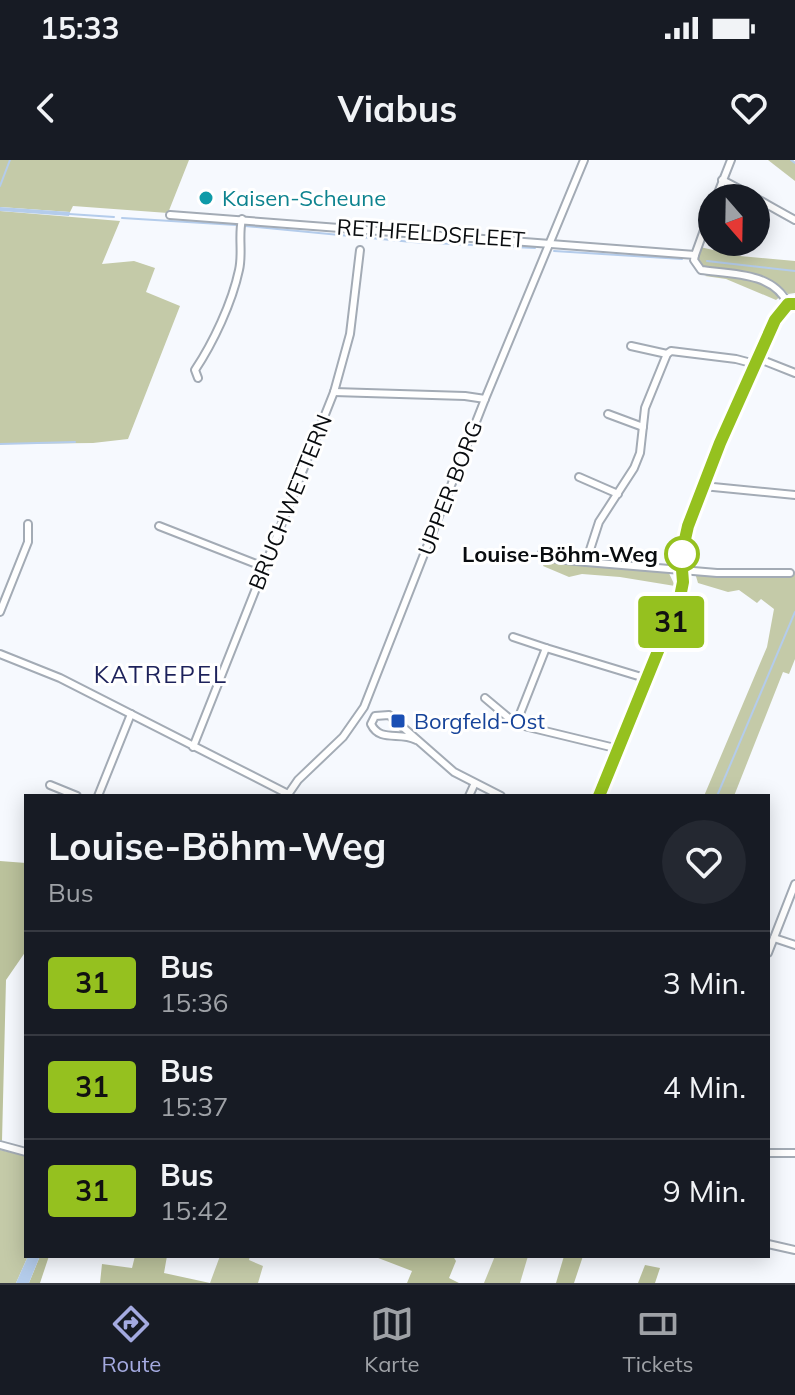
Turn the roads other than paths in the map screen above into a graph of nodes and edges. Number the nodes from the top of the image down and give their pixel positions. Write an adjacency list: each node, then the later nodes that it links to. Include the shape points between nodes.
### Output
1 (584, 160): 8 (street, UPPER BORG)
2 (731, 160): 3 (street)
3 (722, 180): 4 (street); 7 (street)
4 (721, 184)
5 (170, 215): 6 (street, RETHFELDSFLEET)
6 (242, 219): 8 (street, RETHFELDSFLEET); 17 (street, via 239,271 210,348 195,370)
7 (795, 220)
8 (549, 242): 11 (street, RETHFELDSFLEET); 19 (street, UPPER BORG)
9 (698, 247): 11 (street)
10 (360, 250): 18 (street, BRUCHWETTERN, via 350,334)
11 (695, 255): 12 (street, via 701,270 773,284)
12 (788, 305): 15 (street)
13 (631, 346): 14 (street)
14 (667, 354): 15 (street); 21 (street, via 645,408)
15 (756, 361): 16 (street); 23 (street)
16 (795, 373)
17 (198, 378)
18 (334, 392): 19 (street); 30 (street, BRUCHWETTERN)
19 (485, 399): 39 (street, UPPER BORG)
20 (608, 414): 21 (street)
21 (643, 427): 24 (street, via 640,453)
22 (579, 477): 24 (street)
23 (703, 486): 25 (street); 31 (street, via 683,545)
24 (618, 494): 29 (street, via 599,522)
25 (795, 495)
26 (28, 524): 33 (street, via 28,542)
27 (159, 526): 30 (street)
28 (542, 553): 29 (street)
29 (586, 562): 31 (street)
30 (264, 567): 44 (street, BRUCHWETTERN)
31 (682, 570): 32 (street); 37 (street, via 680,597)
32 (790, 573)
33 (0, 612)
34 (513, 637): 35 (street)
35 (546, 648): 37 (street); 42 (street)
36 (0, 654): 40 (street)
37 (648, 679): 45 (street)
38 (485, 698): 42 (street)
39 (364, 707): 41 (street); 51 (street, UPPER BORG)
40 (131, 714): 44 (street); 49 (street)
41 (375, 716): 43 (street, via 389,715); 43 (street, via 371,724 378,735)
42 (516, 724): 45 (street)
43 (416, 740): 47 (street)
44 (193, 747): 50 (street)
45 (619, 749): 54 (street)
46 (50, 785): 48 (street)
47 (474, 785): 52 (street); 53 (street)
48 (71, 794)
49 (99, 794)
50 (286, 794)
51 (289, 794)
52 (470, 794)
53 (496, 794)
54 (600, 794)
55 (795, 884): 56 (street)
56 (774, 938): 57 (street); 58 (street)
57 (795, 945)
58 (770, 948)
59 (0, 1145): 60 (street)
60 (24, 1151)
61 (770, 1153): 62 (street)
62 (795, 1153)
63 (770, 1244): 64 (street)
64 (795, 1250)

